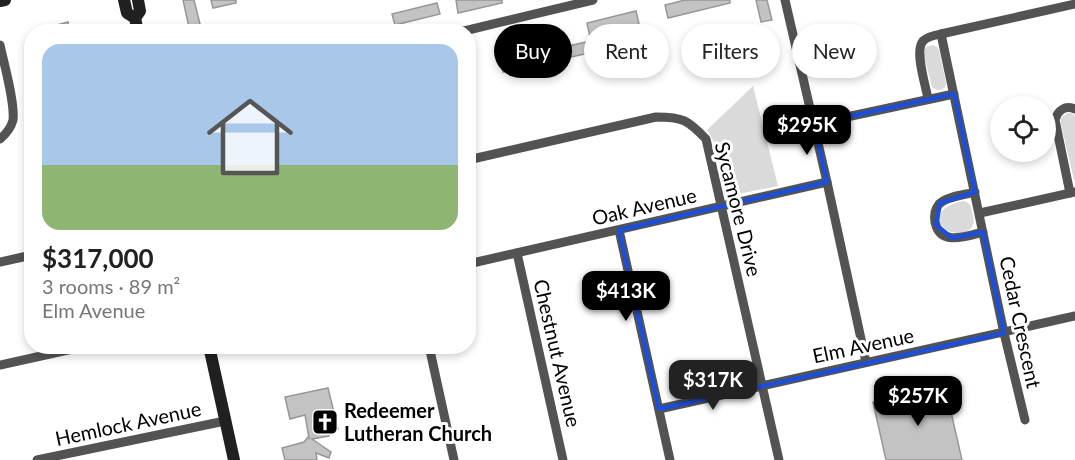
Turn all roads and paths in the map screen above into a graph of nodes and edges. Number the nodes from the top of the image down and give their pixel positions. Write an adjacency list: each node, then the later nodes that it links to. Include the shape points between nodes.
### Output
1 (5, 0): 6 (main road)
2 (124, 0): 8 (main road, via 127,13)
3 (138, 0): 8 (main road, via 140,10)
4 (593, 0): 10 (street)
5 (785, 0): 16 (street)
6 (0, 1)
7 (1075, 4): 11 (street)
8 (135, 18): 9 (main road)
9 (136, 24)
10 (476, 28)
11 (941, 34): 13 (street, Cedar Crescent); 14 (street, via 931,36 921,45)
12 (0, 45): 17 (street, via 13,108 12,122)
13 (954, 94): 14 (street); 20 (street, Cedar Crescent)
14 (928, 99): 16 (street)
15 (1075, 109): 21 (street, via 1059,111 1055,120)
16 (814, 124): 19 (street)
17 (0, 139)
18 (476, 158): 22 (street, Sycamore Drive, via 656,117 675,117 692,124 706,139)
19 (827, 182): 22 (street, Oak Avenue); 35 (street)
20 (975, 192): 23 (street, Cedar Crescent); 25 (street, via 940,203 936,225 942,234 952,238)
21 (1073, 193): 23 (street)
22 (722, 206): 24 (street, Oak Avenue); 37 (street, Sycamore Drive)
23 (980, 213): 25 (street, Cedar Crescent)
24 (619, 230): 26 (street, Oak Avenue); 38 (street)
25 (983, 232): 31 (street, Cedar Crescent)
26 (517, 254): 29 (street, Oak Avenue); 44 (street, Chestnut Avenue)
27 (24, 257): 28 (street)
28 (0, 262)
29 (476, 262)
30 (1075, 316): 31 (street, Elm Avenue)
31 (1005, 333): 35 (street, Elm Avenue); 39 (street, Cedar Crescent)
32 (50, 354): 36 (street)
33 (211, 354): 40 (main road)
34 (431, 354): 43 (street)
35 (866, 362): 37 (street, Elm Avenue)
36 (0, 365)
37 (761, 386): 38 (street, Elm Avenue); 46 (street, Sycamore Drive)
38 (659, 409): 45 (street)
39 (1025, 420)
40 (225, 421): 41 (street, Hemlock Avenue); 42 (main road)
41 (37, 460)
42 (234, 460)
43 (454, 460)
44 (563, 460)
45 (670, 460)
46 (779, 460)

